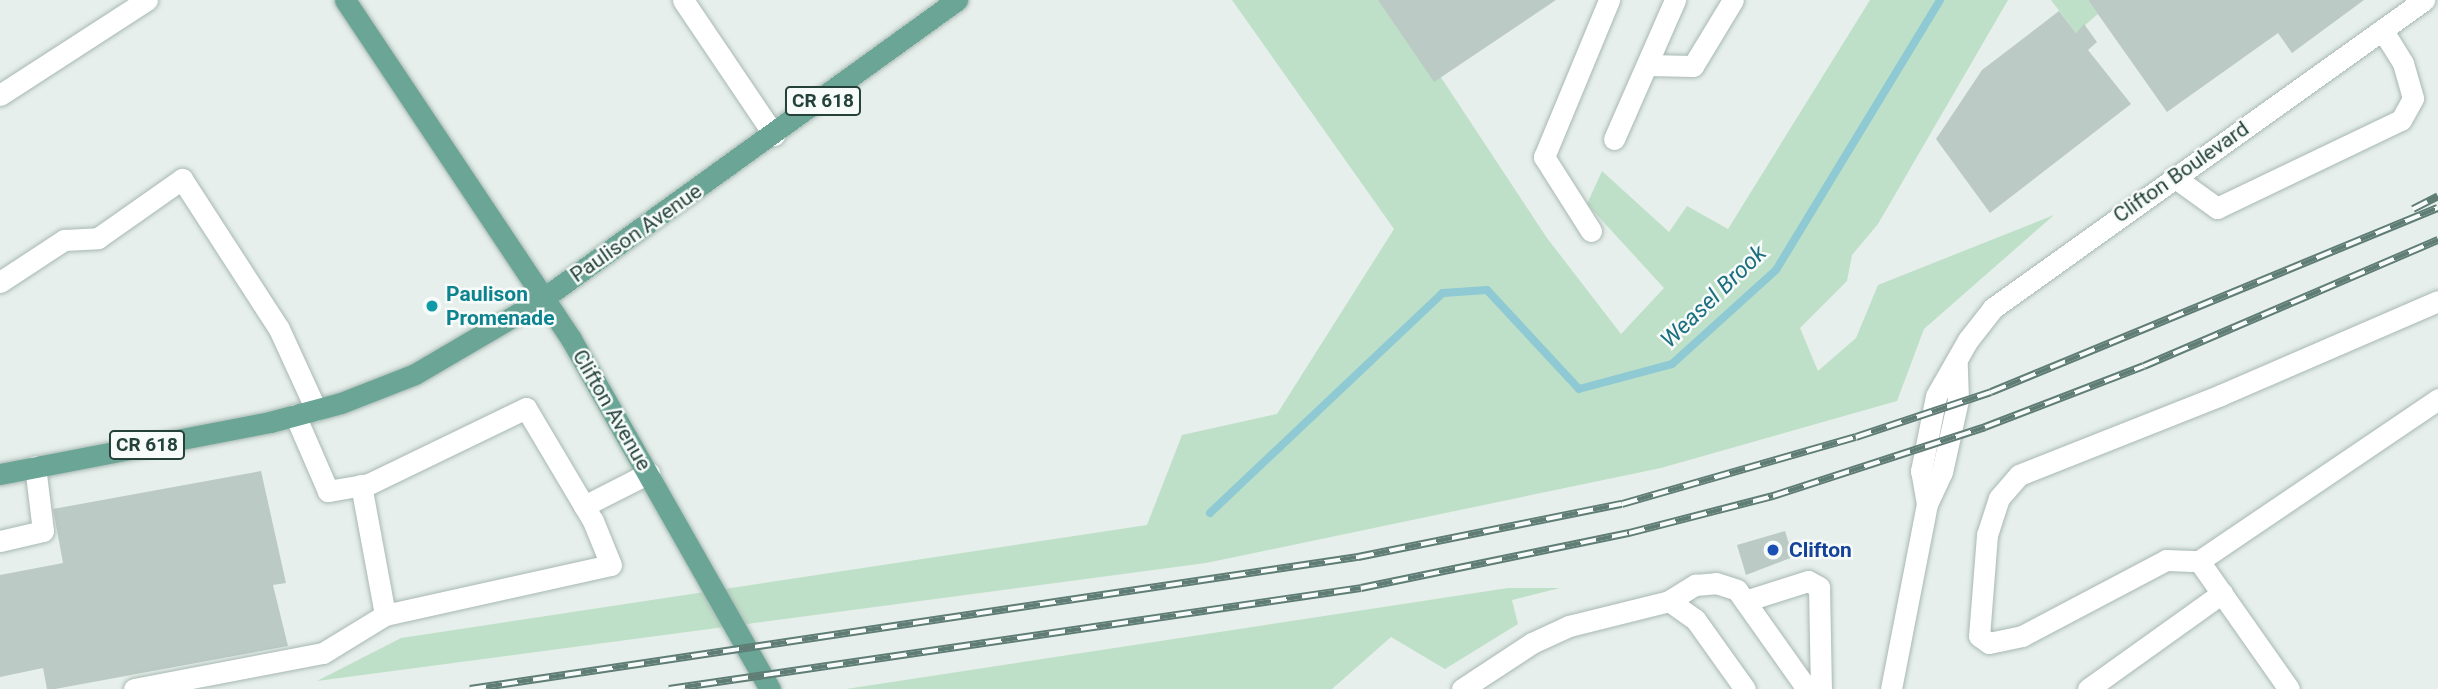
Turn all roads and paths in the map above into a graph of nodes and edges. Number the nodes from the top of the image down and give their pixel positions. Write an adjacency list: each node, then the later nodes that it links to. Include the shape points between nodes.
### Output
1 (147, 0): 11 (street)
2 (345, 0): 17 (main road, Clifton Avenue)
3 (683, 0): 12 (street)
4 (957, 0): 12 (main road, Paulison Avenue / CR 618)
5 (1609, 0): 15 (street, via 1544,157)
6 (1675, 0): 10 (street)
7 (1733, 0): 10 (street, via 1693,66)
8 (2424, 0): 9 (street, Clifton Boulevard)
9 (2382, 30): 14 (street, Clifton Boulevard); 14 (street, via 2403,64 2413,98 2401,120 2217,208)
10 (1647, 65): 13 (street)
11 (0, 95)
12 (774, 135): 17 (main road, Paulison Avenue / CR 618)
13 (1614, 139)
14 (2174, 177): 39 (street, Clifton Boulevard, via 1993,308 1937,396 1921,471 1927,504)
15 (1591, 231)
16 (0, 282): 20 (street, via 64,240 98,238 182,179 279,329)
17 (541, 300): 20 (main road, Paulison Avenue / CR 618, via 415,374); 23 (main road, Clifton Avenue, via 571,340)
18 (2438, 300): 28 (street, via 2221,395 2019,475 1999,498 1987,535 1979,636 1989,643 2022,636 2166,560)
19 (2438, 399): 28 (street)
20 (316, 410): 21 (main road, Paulison Avenue / CR 618)
21 (295, 415): 22 (main road, Paulison Avenue / CR 618); 25 (street, via 328,491)
22 (35, 466): 24 (main road, Paulison Avenue / CR 618); 27 (street, via 43,531)
23 (649, 473): 26 (street); 34 (main road, Clifton Avenue)
24 (0, 474)
25 (361, 485): 26 (street, via 526,408); 32 (street)
26 (584, 506): 32 (street, via 611,565)
27 (0, 541)
28 (2199, 561): 29 (street)
29 (2222, 593): 40 (street); 41 (street)
30 (1669, 601): 31 (street, via 1695,585 1716,583 1737,590); 35 (street, via 1569,626 1532,643); 36 (street, via 1695,619)
31 (1745, 601): 37 (street); 38 (street, via 1808,582 1819,587)
32 (385, 615): 33 (street, via 323,653)
33 (134, 689)
34 (771, 689)
35 (1461, 689)
36 (1745, 689)
37 (1807, 689)
38 (1821, 689)
39 (1891, 689)
40 (2088, 689)
41 (2289, 689)

